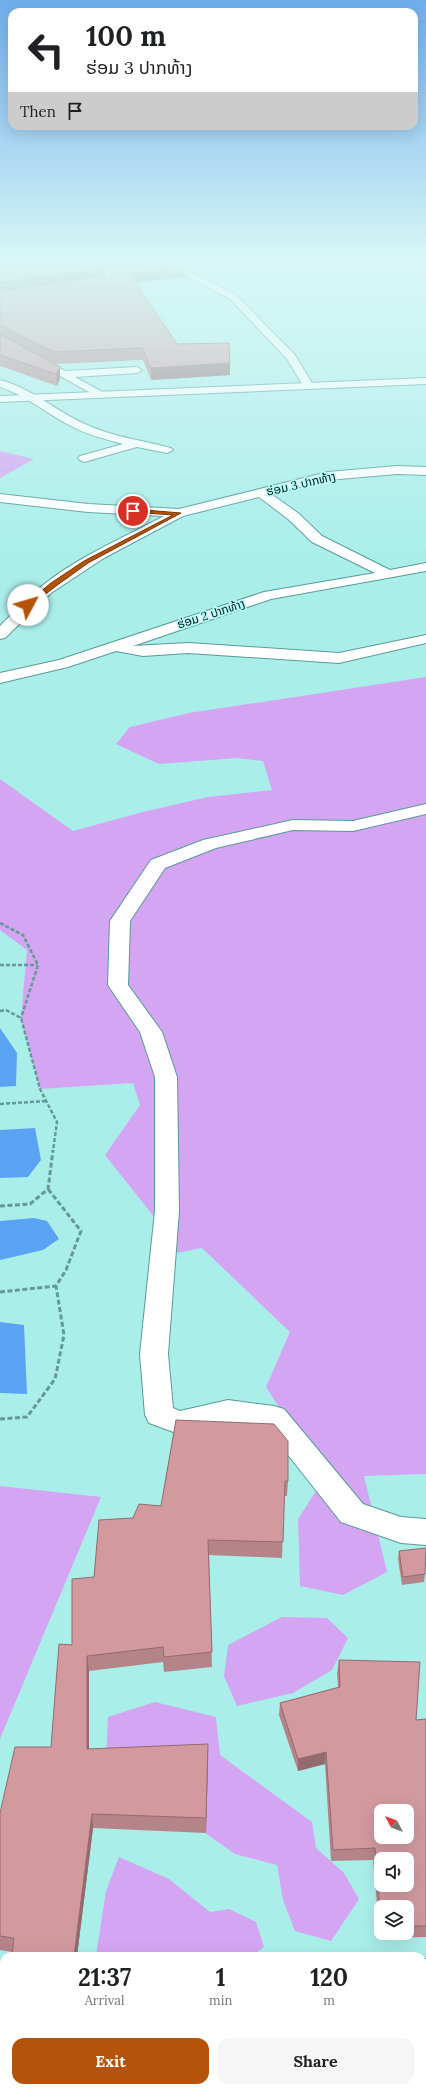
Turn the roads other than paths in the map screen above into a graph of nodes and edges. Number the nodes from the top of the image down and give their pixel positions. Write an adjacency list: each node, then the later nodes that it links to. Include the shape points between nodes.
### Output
1 (42, 362): 4 (street)
2 (294, 362): 7 (street)
3 (137, 370): 4 (street)
4 (65, 374): 8 (street)
5 (426, 381): 7 (street)
6 (0, 383): 9 (street, via 25,392)
7 (308, 385): 8 (street)
8 (100, 395): 9 (street)
9 (33, 398): 10 (street); 11 (street, via 81,426)
10 (0, 399)
11 (136, 444): 12 (street); 13 (street)
12 (167, 450)
13 (84, 458)
14 (426, 471): 15 (street, ຮ່ອມ 3 ປາກທ້າງ, via 397,470 328,476)
15 (263, 494): 17 (street, ຮ່ອມ 3 ປາກທ້າງ); 19 (street, via 293,516 317,539)
16 (0, 498): 17 (street, ຮ່ອມ 3 ປາກທ້າງ, via 88,508)
17 (179, 513): 20 (street, ຮ່ອມ 3 ປາກທ້າງ, via 86,562 28,605)
18 (426, 567): 19 (street, ຮ່ອມ 2 ປາກທ້າງ)
19 (388, 574): 22 (street, ຮ່ອມ 2 ປາກທ້າງ, via 269,595)
20 (0, 635)
21 (426, 639): 23 (street)
22 (111, 648): 23 (street, via 143,651 188,648); 25 (street, ຮ່ອມ 2 ປາກທ້າງ, via 63,664)
23 (340, 658): 24 (street)
24 (327, 668)
25 (0, 678)
26 (426, 809): 27 (street, via 353,826 293,825 210,844 158,864 120,921 118,985 151,1032 166,1077 167,1211 154,1354 159,1415 179,1423 228,1410 274,1416 352,1513 400,1530)
27 (426, 1532)

